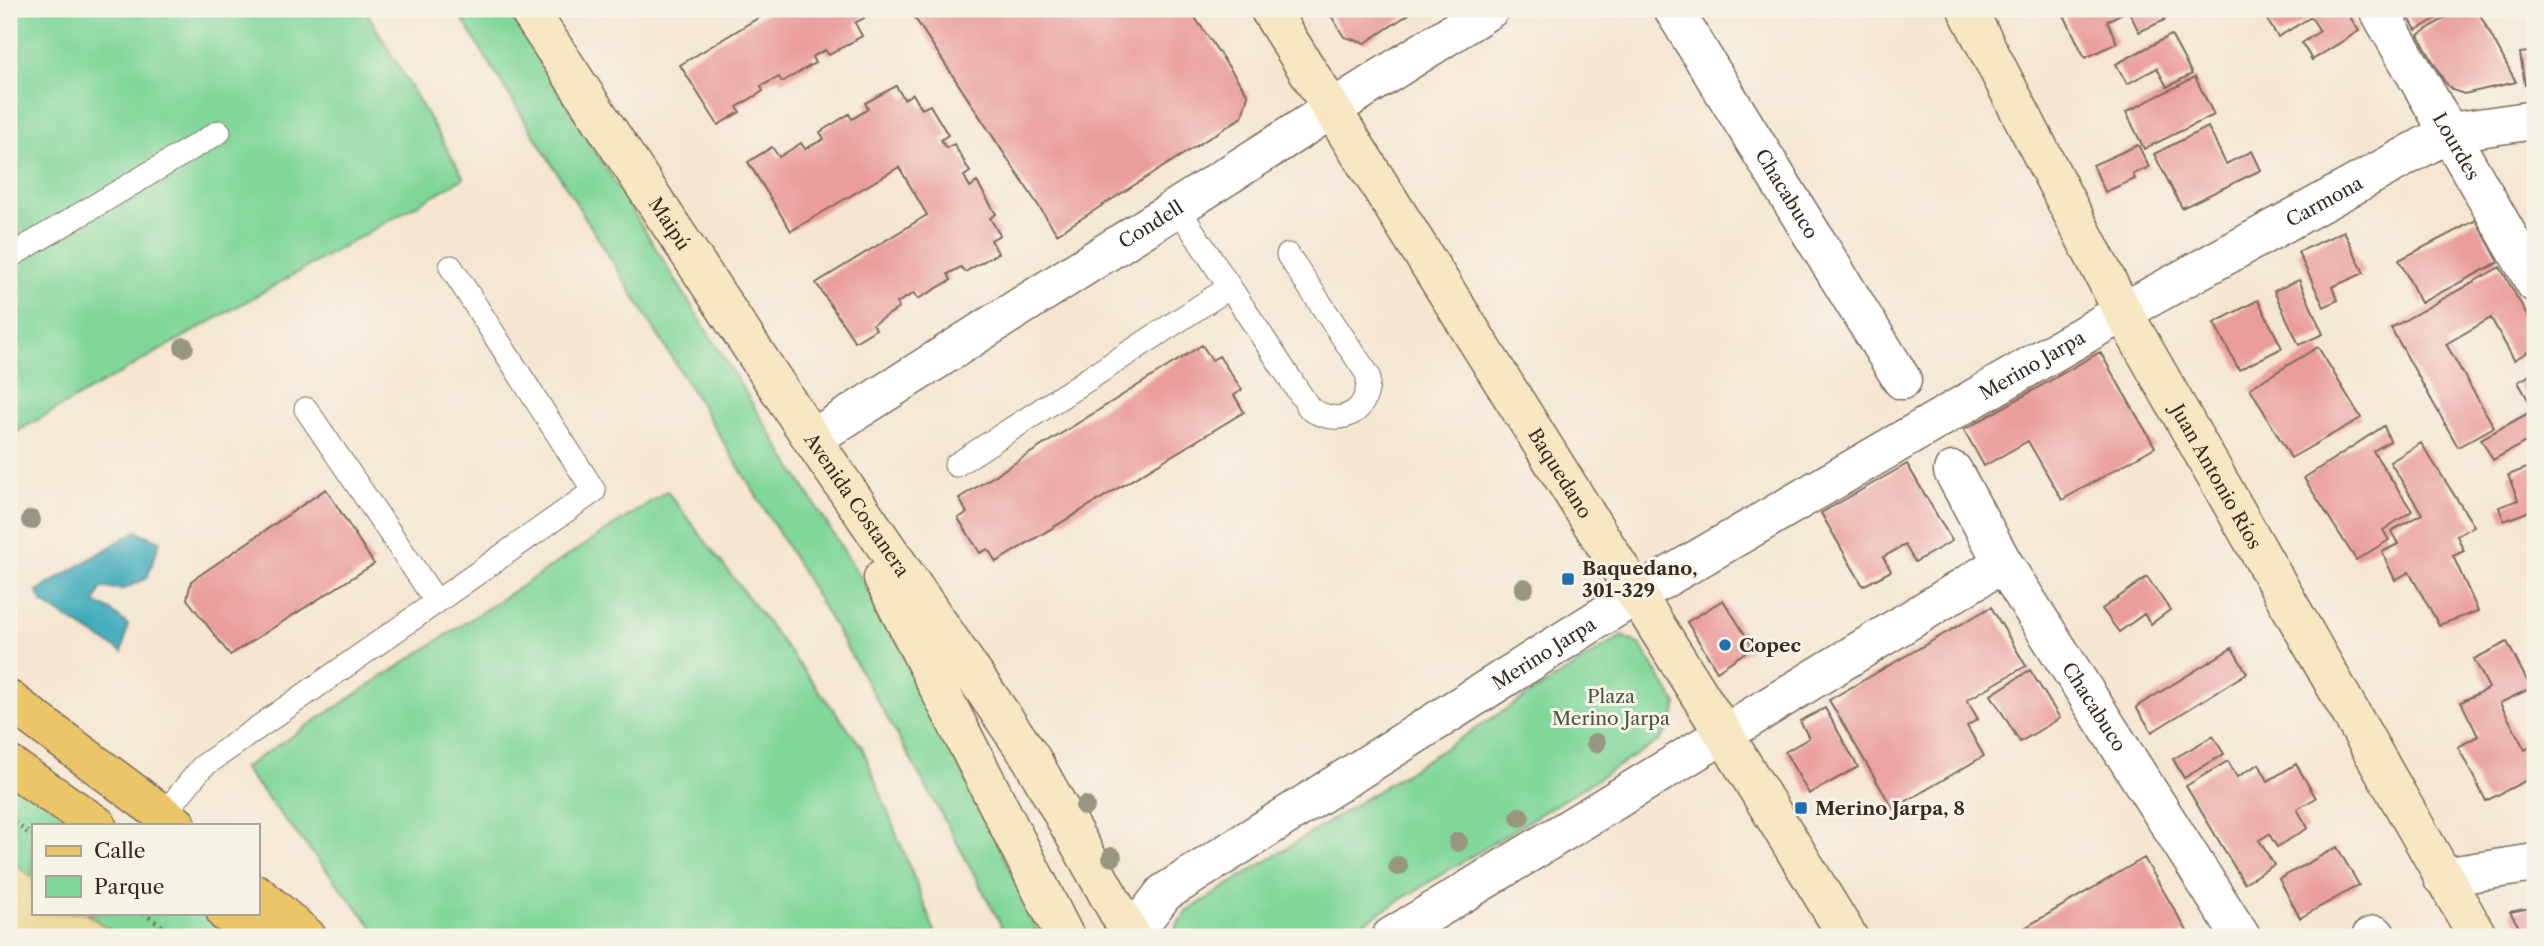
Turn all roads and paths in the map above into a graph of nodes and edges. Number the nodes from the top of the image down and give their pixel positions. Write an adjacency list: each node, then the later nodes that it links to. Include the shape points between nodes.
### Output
1 (528, 9): 20 (main road, Maipú)
2 (1269, 9): 7 (main road, Baquedano)
3 (1490, 9): 7 (street, Condell)
4 (1674, 9): 18 (street, Chacabuco)
5 (1966, 9): 17 (main road, Juan Antonio Ríos)
6 (2378, 9): 10 (street, Lourdes)
7 (1331, 109): 11 (street, Condell); 24 (main road, Baquedano)
8 (2535, 120): 10 (street, Carmona)
9 (219, 132): 13 (lane)
10 (2450, 132): 15 (street, Lourdes); 17 (street, Carmona)
11 (1177, 207): 16 (lane); 20 (street, Condell)
12 (1288, 255): 16 (lane, via 1368,375 1365,400 1346,417 1321,415 1310,408)
13 (9, 257)
14 (451, 267): 25 (lane, via 594,491)
15 (2535, 283)
16 (1230, 287): 21 (lane)
17 (2123, 312): 24 (street, Merino Jarpa); 34 (main road, Juan Antonio Ríos)
18 (1902, 380)
19 (306, 409): 25 (lane)
20 (812, 439): 41 (main road, Avenida Costanera); 42 (main road, Avenida Costanera, via 1031,758)
21 (956, 465)
22 (1953, 471): 23 (street, Chacabuco)
23 (2003, 563): 27 (street); 45 (street, Chacabuco)
24 (1636, 595): 27 (main road, Baquedano); 42 (street, Merino Jarpa, via 1164,894)
25 (436, 601): 30 (lane, via 202,766)
26 (9, 700): 30 (main road)
27 (1724, 734): 43 (street); 44 (main road, Baquedano)
28 (9, 765): 31 (main road)
29 (9, 819): 32 (path)
30 (171, 820)
31 (96, 824)
32 (32, 834)
33 (2535, 863): 34 (street)
34 (2442, 877): 46 (main road, Juan Antonio Ríos)
35 (259, 896): 40 (main road)
36 (144, 914): 38 (path)
37 (228, 914): 39 (main road)
38 (178, 937)
39 (262, 937)
40 (307, 937)
41 (1065, 937)
42 (1134, 937)
43 (1391, 937)
44 (1848, 937)
45 (2241, 937)
46 (2478, 937)

